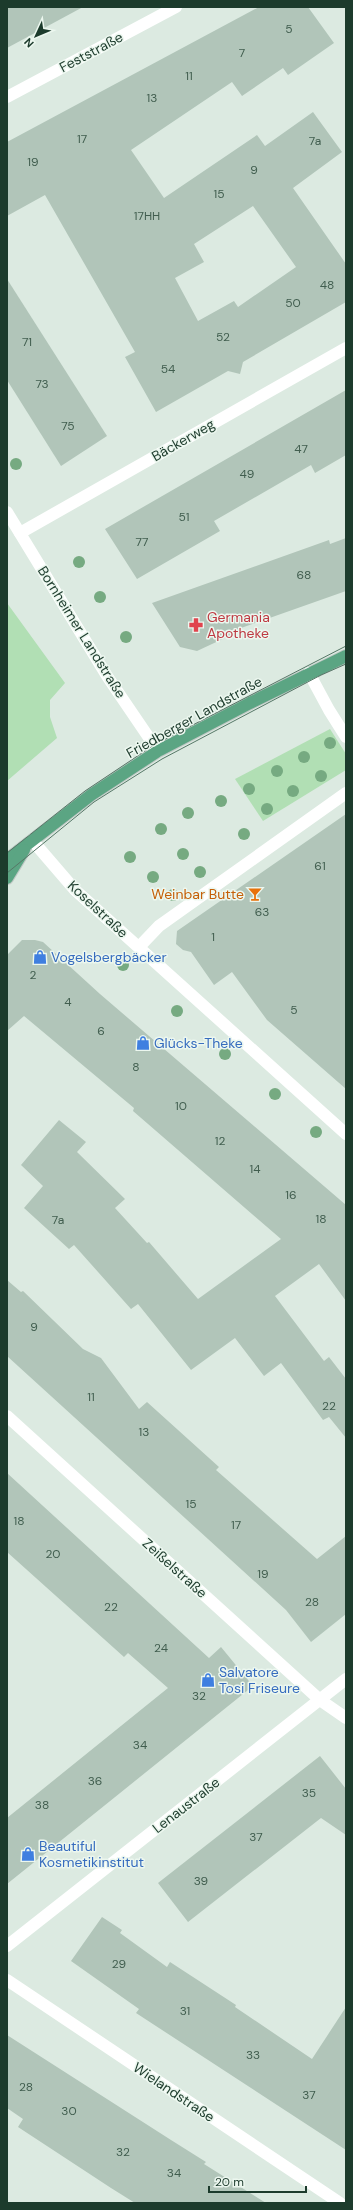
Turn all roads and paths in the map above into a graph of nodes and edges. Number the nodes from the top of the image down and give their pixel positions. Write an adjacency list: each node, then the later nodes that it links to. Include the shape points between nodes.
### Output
1 (176, 7): 2 (street, Feststraße)
2 (7, 97)
3 (346, 348): 5 (street, Bäckerweg)
4 (7, 512): 5 (street, Bornheimer Landstraße)
5 (20, 533): 9 (street, Bornheimer Landstraße, via 108,676)
6 (346, 656): 7 (main road, Friedberger Landstraße)
7 (310, 673): 8 (street); 9 (main road, Friedberger Landstraße)
8 (346, 737)
9 (158, 751): 11 (main road, Friedberger Landstraße, via 91,795)
10 (346, 793): 14 (street, via 159,926)
11 (32, 840): 12 (main road, Friedberger Landstraße); 13 (main road); 14 (street, Koselstraße, via 75,890)
12 (7, 860)
13 (7, 878)
14 (139, 947): 15 (street, Koselstraße)
15 (346, 1134)
16 (7, 1416): 18 (street, Zeißelstraße)
17 (346, 1679): 18 (street, Lenaustraße)
18 (320, 1700): 19 (street, Zeißelstraße); 20 (street, Lenaustraße)
19 (346, 1718)
20 (7, 1946)
21 (7, 1980): 22 (street, Wielandstraße)
22 (340, 2203)

